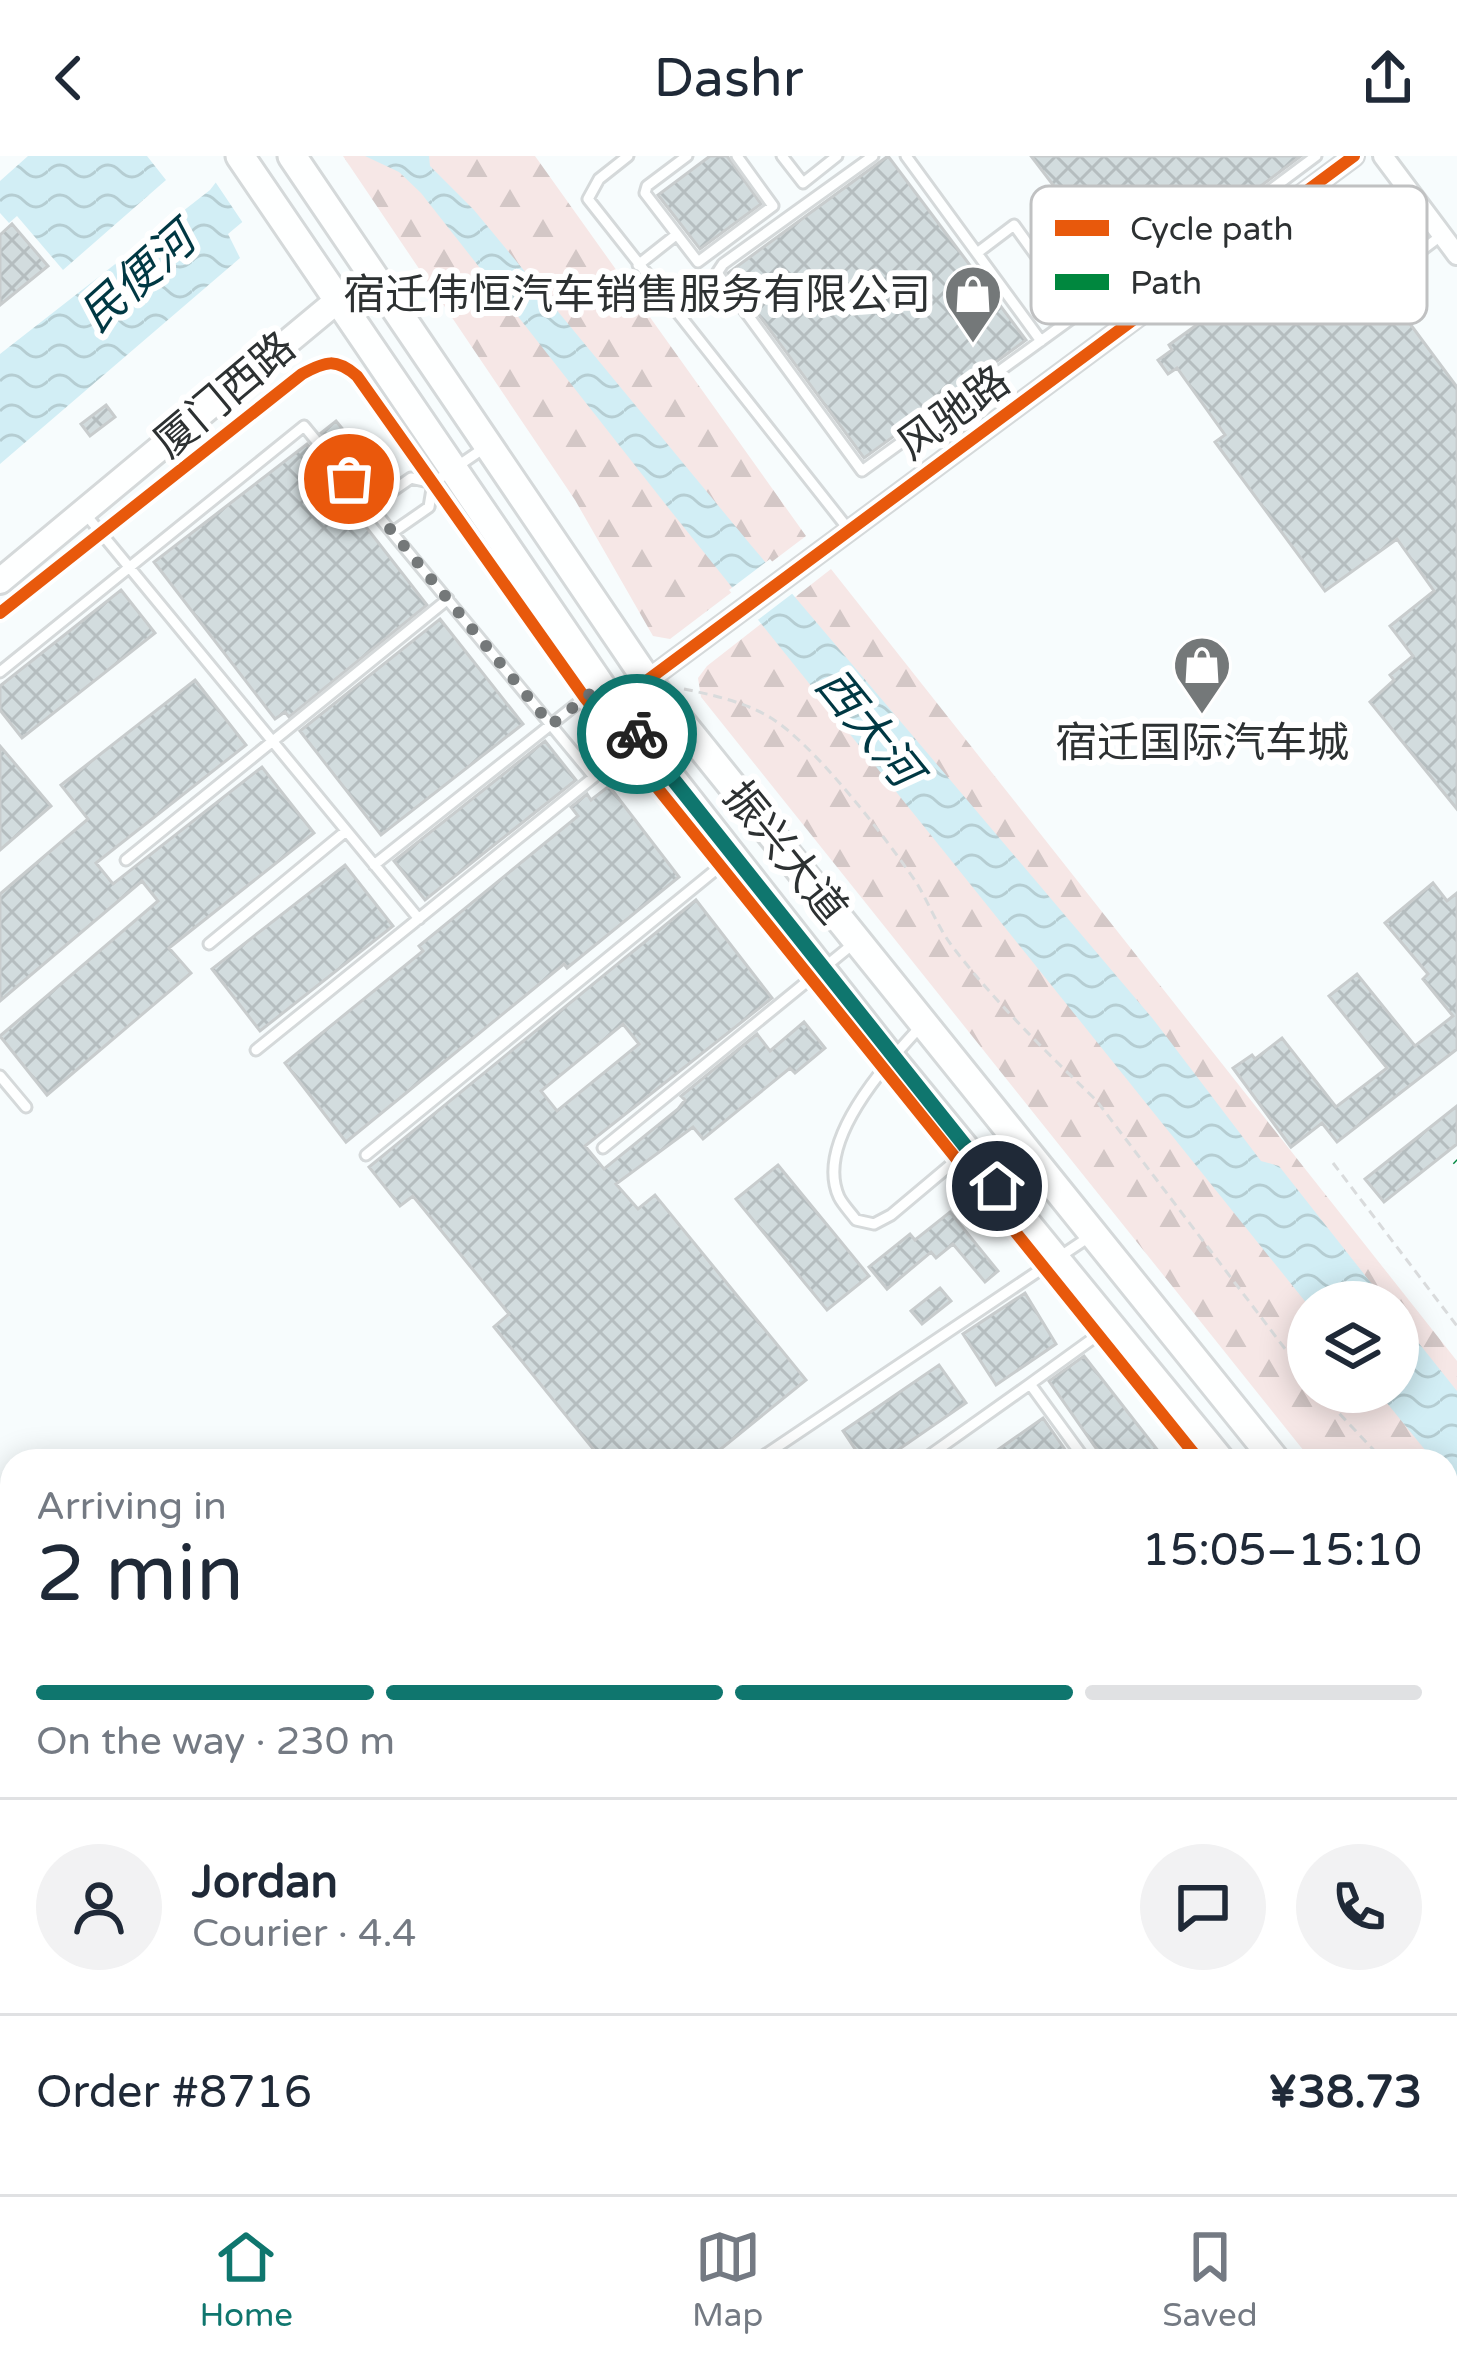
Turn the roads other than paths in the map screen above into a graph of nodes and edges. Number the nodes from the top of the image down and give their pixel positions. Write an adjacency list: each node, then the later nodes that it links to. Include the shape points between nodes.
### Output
1 (240, 156): 24 (main road, 振兴大道)
2 (292, 156): 30 (main road, 振兴大道)
3 (628, 156): 23 (lane, via 588,200)
4 (687, 156): 17 (lane, via 645,189)
5 (737, 156): 17 (lane, via 773,206 698,262)
6 (782, 156): 7 (lane, via 803,182)
7 (837, 156)
8 (873, 156): 28 (lane, via 717,273 862,472)
9 (907, 156): 21 (lane)
10 (1316, 156): 13 (lane)
11 (1354, 156): 14 (street, 风驰路)
12 (1383, 156): 15 (street)
13 (1276, 186)
14 (1313, 186)
15 (1405, 186)
16 (1427, 215): 18 (street)
17 (676, 235): 23 (lane)
18 (1442, 235): 19 (lane); 22 (street)
19 (1427, 246)
20 (1031, 249): 21 (lane, via 1014,225)
21 (976, 253): 27 (lane)
22 (1457, 255)
23 (638, 265): 34 (lane)
24 (338, 300): 31 (main road, 振兴大道); 33 (street, 厦门西路)
25 (1064, 324): 27 (lane)
26 (1126, 324): 29 (street, 风驰路)
27 (1041, 341): 28 (lane)
28 (994, 376): 29 (lane)
29 (1017, 405): 34 (street, 风驰路)
30 (489, 445): 31 (lane); 40 (main road, 振兴大道)
31 (443, 476): 32 (lane, via 411,478); 35 (lane, via 429,507); 41 (main road, 振兴大道)
32 (371, 506): 35 (lane); 36 (lane, via 304,426)
33 (83, 512): 36 (lane); 37 (street, 厦门西路)
34 (849, 530): 40 (street, 风驰路)
35 (394, 532): 38 (lane)
36 (129, 567): 39 (lane); 43 (lane)
37 (0, 581)
38 (448, 599): 42 (lane); 43 (lane)
39 (0, 672)
40 (647, 680): 41 (street, 风驰路); 49 (main road, 振兴大道)
41 (608, 695): 42 (lane); 45 (main road, 振兴大道)
42 (551, 725): 47 (lane); 48 (lane, via 594,777)
43 (272, 741): 44 (lane); 46 (lane)
44 (346, 831): 47 (lane); 50 (lane)
45 (733, 856): 51 (main road, 振兴大道); 59 (lane)
46 (125, 860)
47 (374, 865): 48 (lane)
48 (419, 919): 53 (lane)
49 (857, 941): 51 (lane); 52 (main road, 振兴大道)
50 (208, 944)
51 (822, 970): 54 (main road, 振兴大道); 57 (lane)
52 (923, 1023): 54 (lane); 60 (main road, 振兴大道)
53 (256, 1050)
54 (891, 1058): 58 (main road, 振兴大道); 58 (lane, via 854,1111 833,1173 856,1220 874,1224 892,1215)
55 (0, 1076): 56 (lane)
56 (26, 1107)
57 (603, 1148)
58 (967, 1150): 61 (main road, 振兴大道)
59 (365, 1155)
60 (1094, 1234): 61 (lane); 64 (main road, 振兴大道)
61 (1057, 1259): 62 (main road, 振兴大道); 66 (lane)
62 (1111, 1326): 63 (lane); 65 (main road, 振兴大道)
63 (1030, 1384): 67 (lane); 68 (lane)
64 (1222, 1394): 65 (lane); 70 (main road, 振兴大道)
65 (1189, 1423): 69 (main road, 振兴大道)
66 (774, 1449)
67 (938, 1449)
68 (1077, 1449)
69 (1210, 1449)
70 (1266, 1449)

